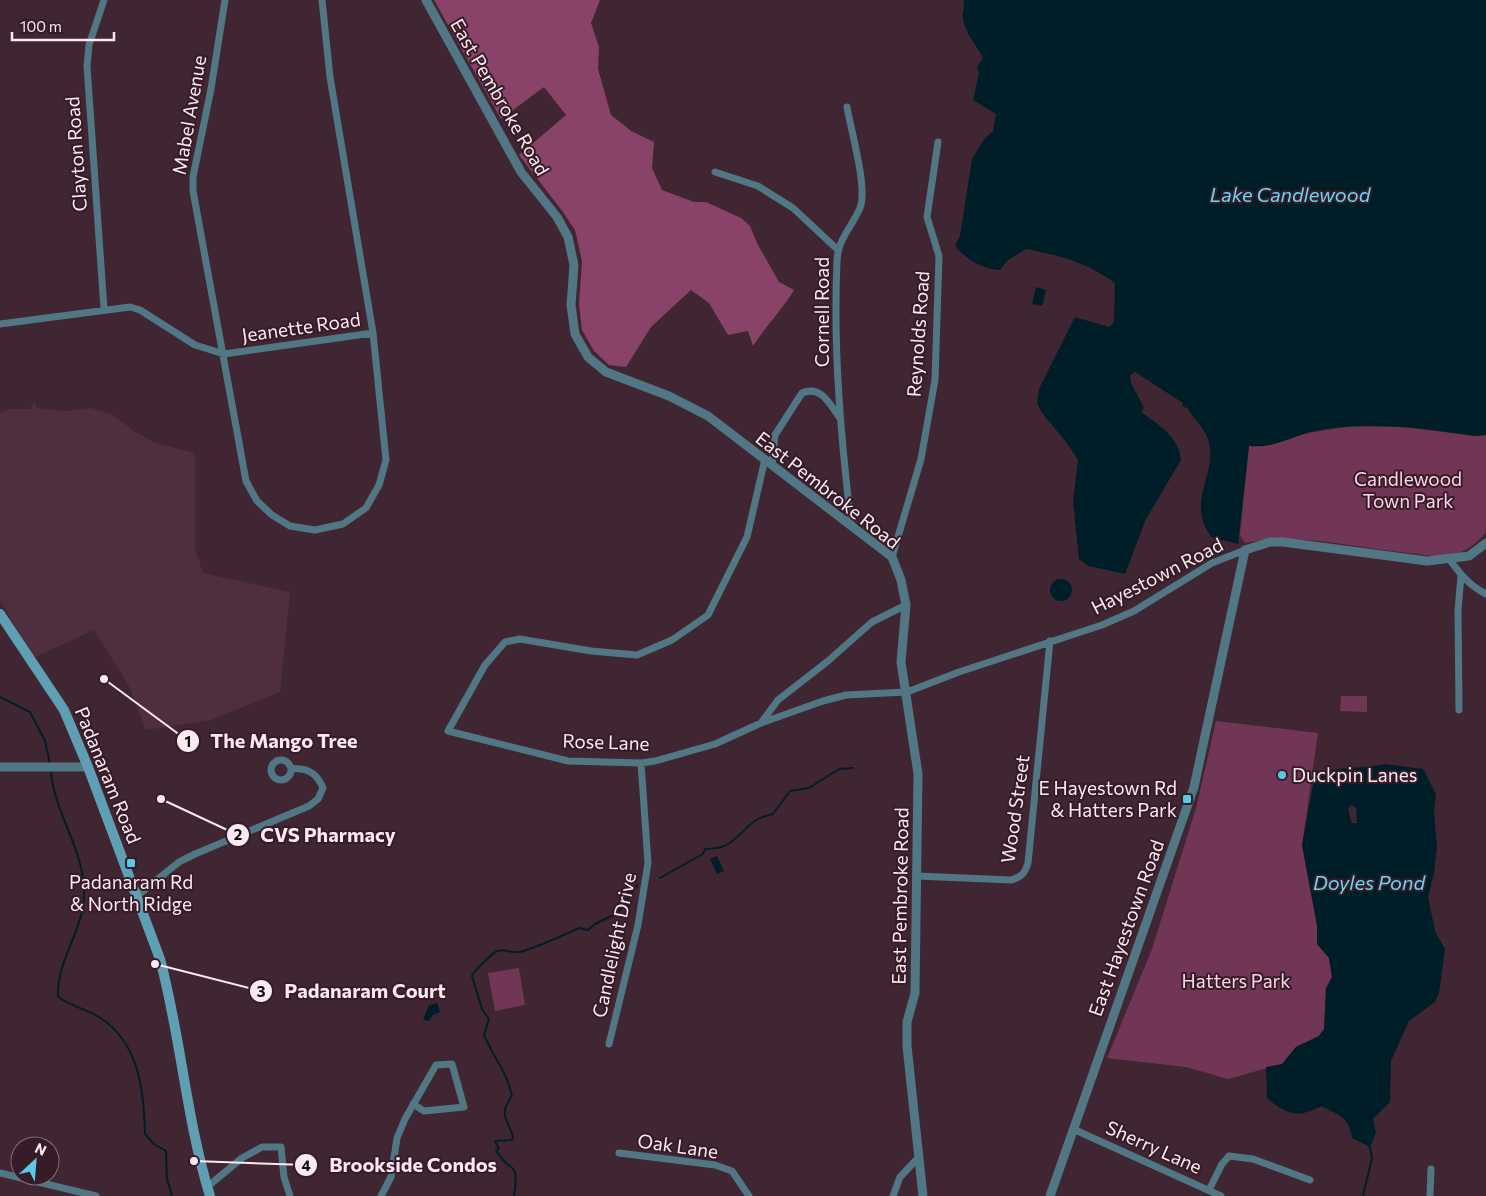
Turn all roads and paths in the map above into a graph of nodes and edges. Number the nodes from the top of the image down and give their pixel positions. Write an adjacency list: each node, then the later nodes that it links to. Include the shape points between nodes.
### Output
1 (104, 0): 9 (street, Clayton Road, via 89,45 86,66)
2 (225, 0): 12 (street, Mabel Avenue, via 192,191)
3 (322, 0): 11 (street, Jeanette Road, via 330,77)
4 (426, 0): 14 (street, East Pembroke Road, via 521,172 558,216 568,237 574,265 571,305 576,334 588,357 606,372 669,396 708,416)
5 (847, 107): 8 (street, Cornell Road, via 863,189 860,207)
6 (938, 142): 18 (street, Reynolds Road, via 927,217 939,256 935,380 921,458)
7 (715, 172): 8 (street, via 758,186 793,208)
8 (837, 249): 13 (street, Cornell Road, via 835,307)
9 (104, 309): 10 (street, Jeanette Road); 12 (street, Jeanette Road, via 130,307 140,310 195,345)
10 (0, 324)
11 (373, 333): 12 (street, Jeanette Road); 12 (street, Mabel Avenue, via 386,460 379,485 366,508 342,524 315,530 290,526 272,515 257,500 246,481)
12 (224, 354)
13 (840, 418): 14 (street, via 823,395 811,391 802,393 775,435); 15 (street, Cornell Road)
14 (768, 462): 15 (street, East Pembroke Road); 28 (street, Rose Lane, via 747,537 708,615 672,640 636,655 520,639 505,642 485,665 448,731 568,761)
15 (851, 524): 18 (street, East Pembroke Road)
16 (1486, 543): 19 (street, Hayestown Road, via 1469,556)
17 (1245, 550): 19 (street, Hayestown Road, via 1270,542 1283,542 1412,559); 24 (street, Hayestown Road, via 1212,563 1134,611); 36 (street, East Hayestown Road, via 1194,787)
18 (892, 557): 22 (street, East Pembroke Road)
19 (1450, 560): 20 (street)
20 (1461, 576): 21 (street); 26 (street)
21 (1486, 594)
22 (906, 605): 25 (street, East Pembroke Road, via 901,662); 27 (street, via 872,622 778,700)
23 (0, 614): 30 (main road, Padanaram Road, via 64,710)
24 (1050, 641): 25 (street, Hayestown Road); 32 (street, Wood Street, via 1025,872 1011,880)
25 (907, 692): 27 (street, Rose Lane, via 846,695); 32 (street, East Pembroke Road, via 918,774)
26 (1459, 710)
27 (761, 724): 28 (street, Rose Lane, via 715,744)
28 (641, 763): 34 (street, Candlelight Drive, via 648,863 638,925)
29 (0, 767): 30 (street)
30 (88, 767): 33 (main road, Padanaram Road)
31 (291, 769): 33 (street, via 301,768 319,778 323,788 318,799 309,806 179,862)
32 (916, 876): 38 (street, East Pembroke Road, via 915,993 907,1022 907,1046)
33 (137, 896): 43 (main road, Padanaram Road, via 168,990)
34 (609, 1044)
35 (414, 1104): 35 (street, via 436,1065 452,1064 464,1107 424,1111); 46 (street, via 397,1138 391,1177)
36 (1074, 1129): 42 (street, Sherry Lane); 50 (street, East Hayestown Road)
37 (619, 1153): 47 (street, Oak Lane, via 732,1171)
38 (918, 1158): 48 (street, via 900,1177); 49 (street, East Pembroke Road)
39 (1431, 1169): 52 (street)
40 (0, 1173): 44 (street)
41 (1310, 1180): 42 (street, via 1253,1158 1229,1156)
42 (1210, 1190): 51 (street, Sherry Lane)
43 (208, 1191): 45 (street, via 242,1158 262,1147 281,1147)
44 (96, 1196)
45 (290, 1196)
46 (381, 1196)
47 (749, 1196)
48 (893, 1196)
49 (923, 1196)
50 (1050, 1196)
51 (1222, 1196)
52 (1430, 1196)

